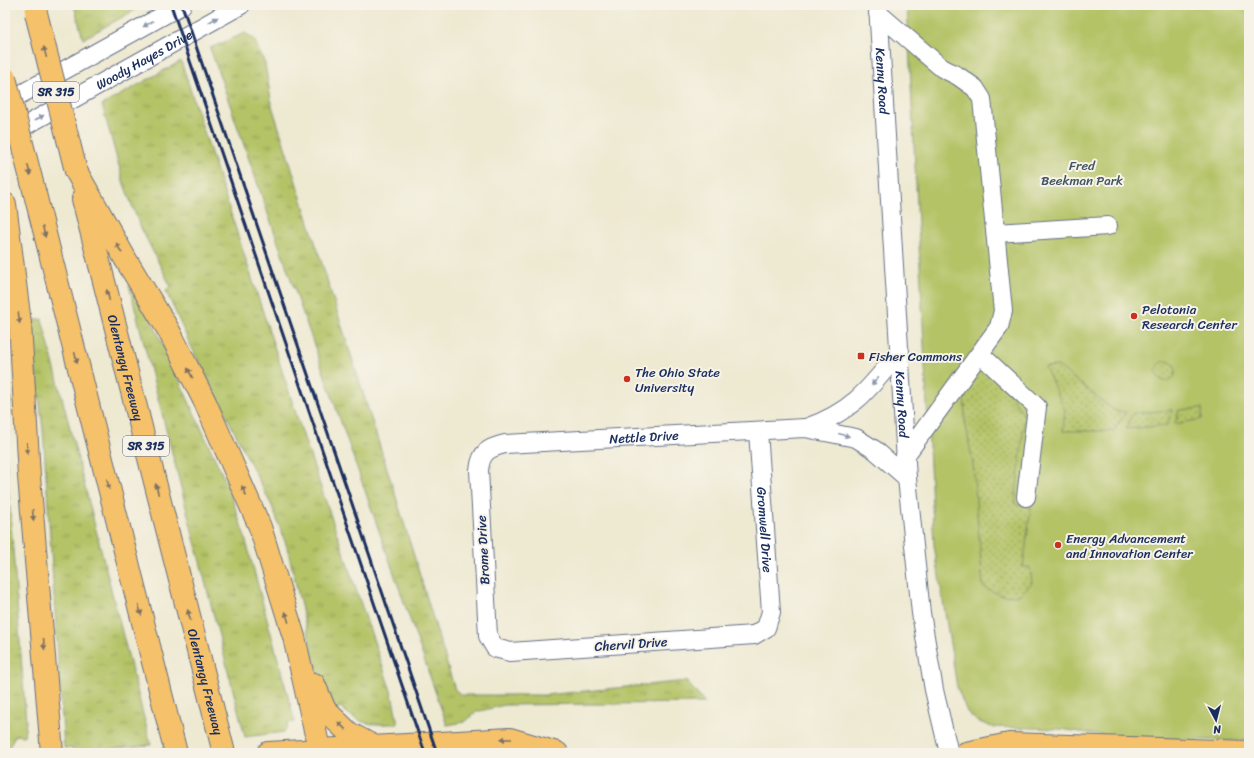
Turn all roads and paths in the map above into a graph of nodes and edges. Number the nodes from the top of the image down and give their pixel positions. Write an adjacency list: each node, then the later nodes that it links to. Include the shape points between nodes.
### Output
1 (182, 5): 6 (street, one-way to 6)
2 (241, 5): 7 (street, Woody Hayes Drive, one-way to 2)
3 (34, 9): 8 (main road, Olentangy Freeway / SR 315, one-way to 3, bridge)
4 (878, 9): 11 (street, via 942,68 975,88 982,99); 12 (street, Kenny Road)
5 (5, 78): 27 (main road, one-way to 27, bridge)
6 (5, 103)
7 (5, 137)
8 (76, 171): 21 (main road, one-way to 8, via 260,527 205,402 169,331); 28 (main road, Olentangy Freeway / SR 315, one-way to 8)
9 (5, 207): 26 (main road, one-way to 26, via 20,324 29,476)
10 (1108, 226): 11 (street)
11 (996, 233): 13 (street, via 1003,311 1000,327)
12 (900, 351): 14 (street, Nettle Drive, one-way to 14, via 867,392 848,408 835,417); 17 (street, Kenny Road)
13 (980, 354): 17 (street); 19 (street, via 1037,407)
14 (806, 428): 15 (street, Nettle Drive); 18 (street, Nettle Drive, one-way to 18, via 856,438 875,450)
15 (758, 431): 16 (street, Nettle Drive, via 505,444 493,446); 20 (street, Gromwell Drive, via 771,612)
16 (484, 452): 22 (street, Brome Drive, via 479,470 488,636)
17 (905, 456): 18 (street, Kenny Road)
18 (907, 478): 31 (street, Kenny Road, via 921,613 934,690)
19 (1026, 497)
20 (766, 628): 22 (street, Chervil Drive, via 754,635 746,636 510,652)
21 (294, 637): 23 (main road, one-way to 21, via 349,733 324,710); 24 (main road)
22 (495, 648)
23 (374, 747): 24 (main road); 30 (main road, one-way to 23, via 510,739)
24 (319, 752): 29 (main road)
25 (1249, 752): 32 (main road, via 1009,744)
26 (52, 753)
27 (176, 753)
28 (224, 753)
29 (268, 753)
30 (556, 753)
31 (949, 753)
32 (966, 753)

